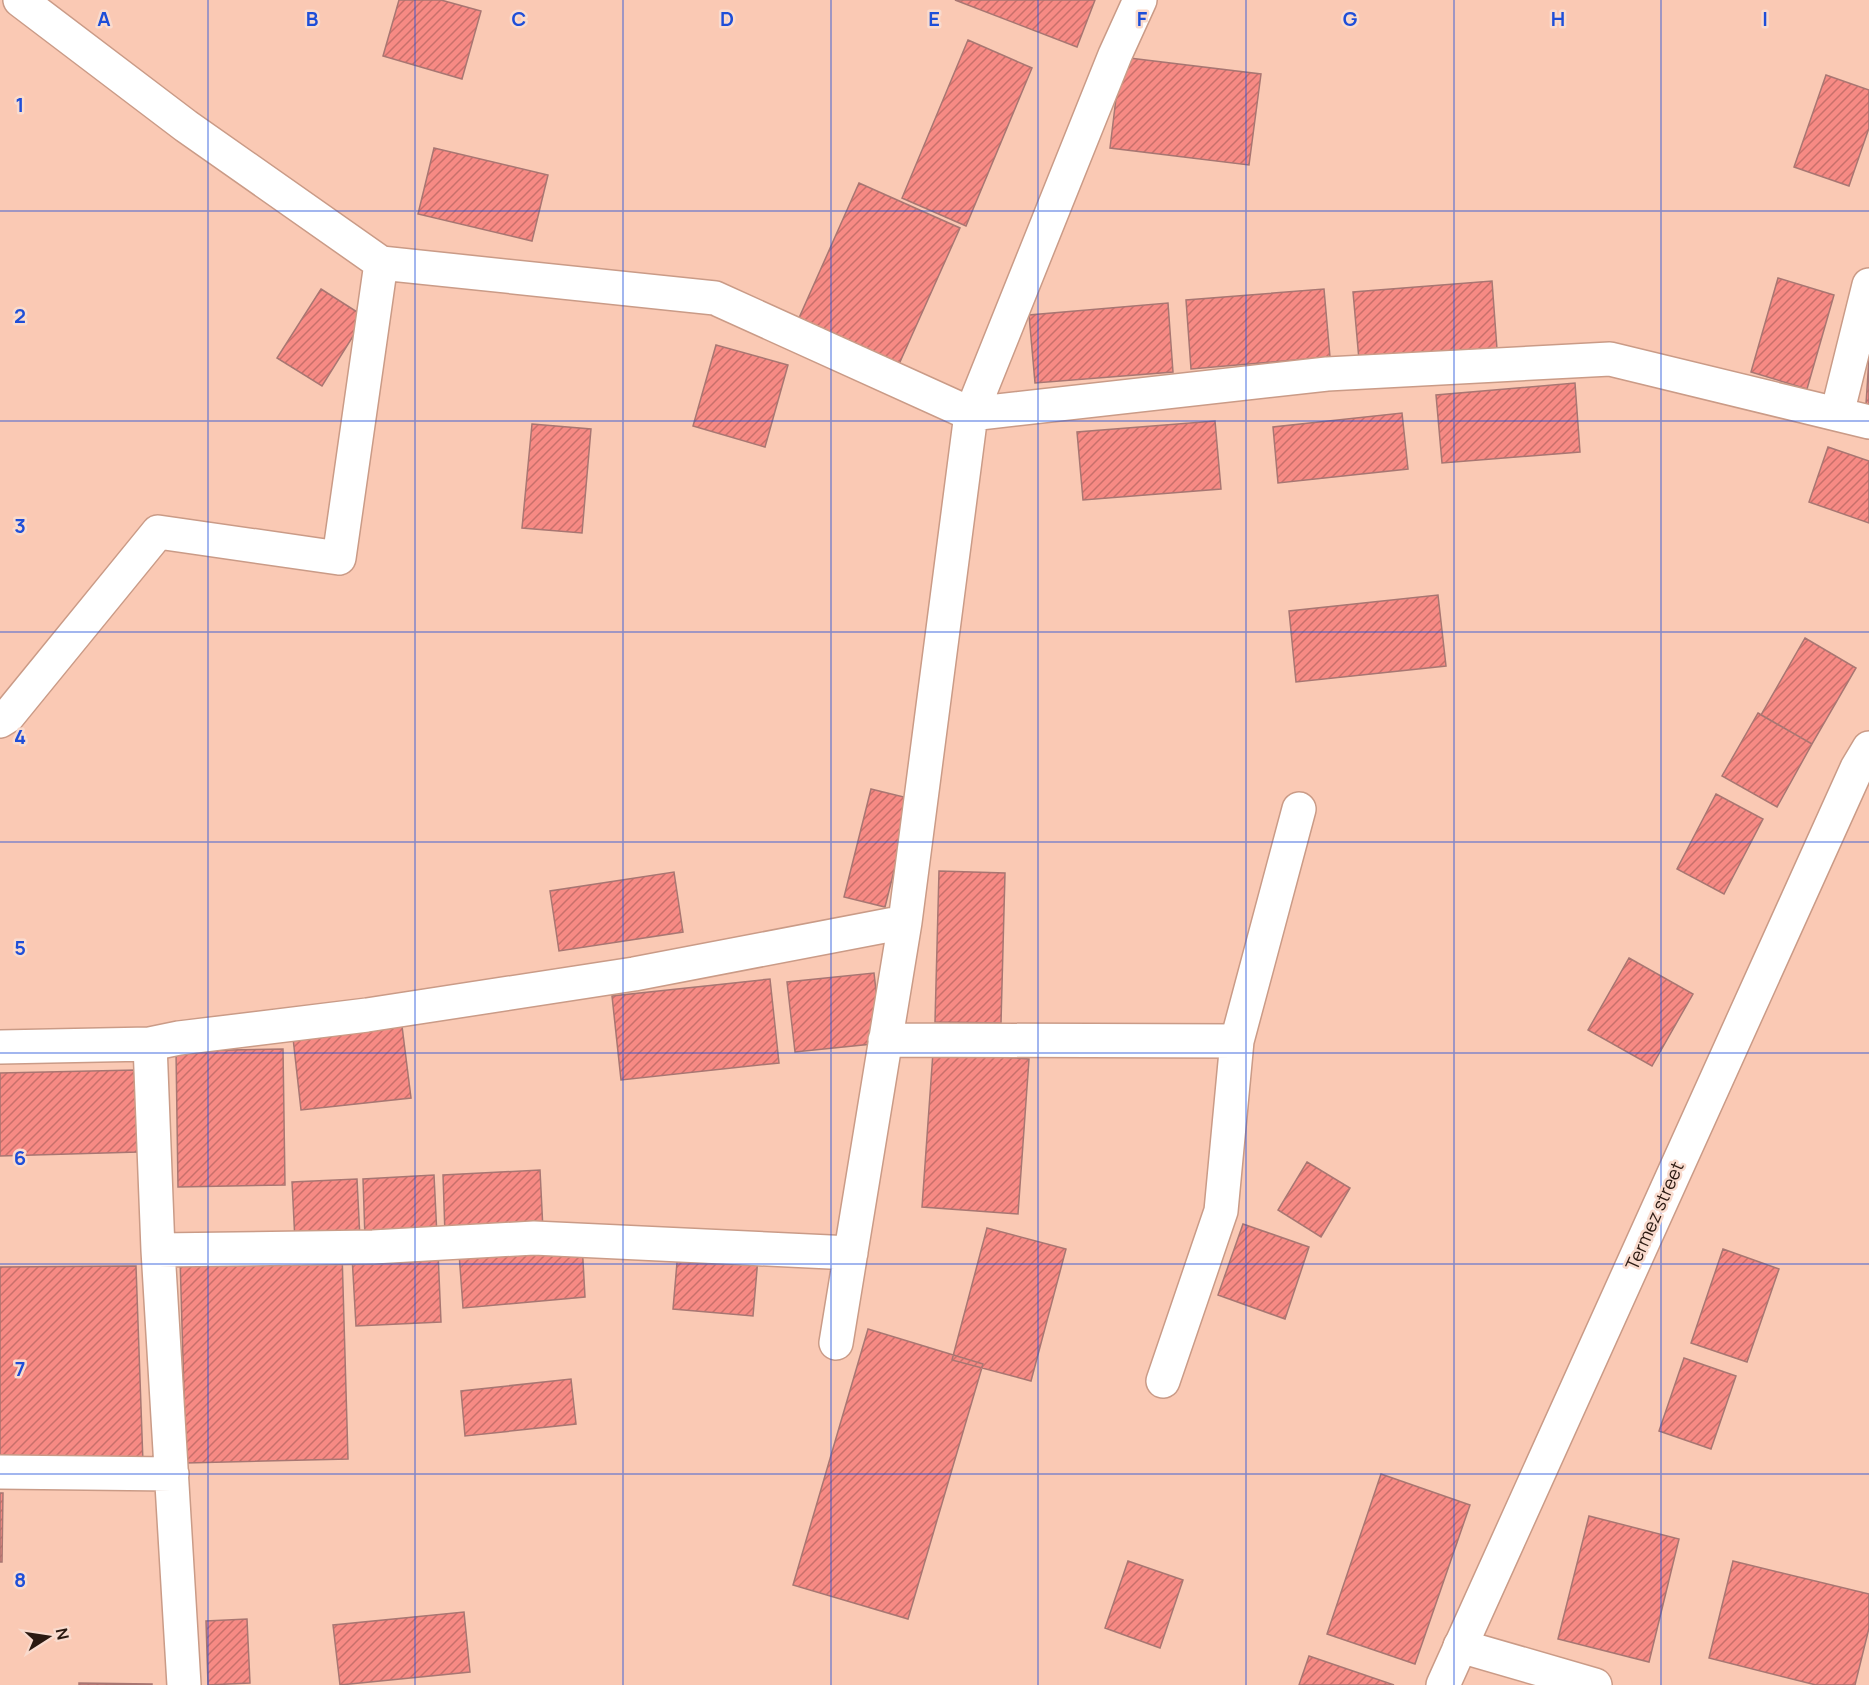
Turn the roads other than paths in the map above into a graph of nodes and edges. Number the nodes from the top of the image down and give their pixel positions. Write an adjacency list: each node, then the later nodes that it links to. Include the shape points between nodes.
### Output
1 (20, 0): 3 (street, via 186,126)
2 (1140, 0): 5 (street)
3 (381, 263): 5 (street, via 715,298); 8 (street, via 339,558 158,532)
4 (1869, 285): 6 (street)
5 (971, 414): 6 (street, via 1327,374 1610,359); 11 (street)
6 (1837, 414): 7 (street)
7 (1869, 422)
8 (0, 721)
9 (1869, 748): 22 (street, Termez street)
10 (1299, 810): 13 (street)
11 (904, 922): 12 (street); 14 (street, via 634,974 379,1014)
12 (885, 1040): 13 (street); 17 (street)
13 (1237, 1041): 19 (street, via 1221,1211)
14 (150, 1044): 15 (street); 16 (street)
15 (0, 1047)
16 (158, 1251): 17 (street, via 373,1247 534,1238); 21 (street)
17 (851, 1252): 18 (street)
18 (836, 1343)
19 (1163, 1381)
20 (0, 1472): 21 (street)
21 (172, 1474): 23 (street)
22 (1460, 1646): 24 (street, Termez street); 25 (street)
23 (184, 1685)
24 (1443, 1685)
25 (1595, 1685)

